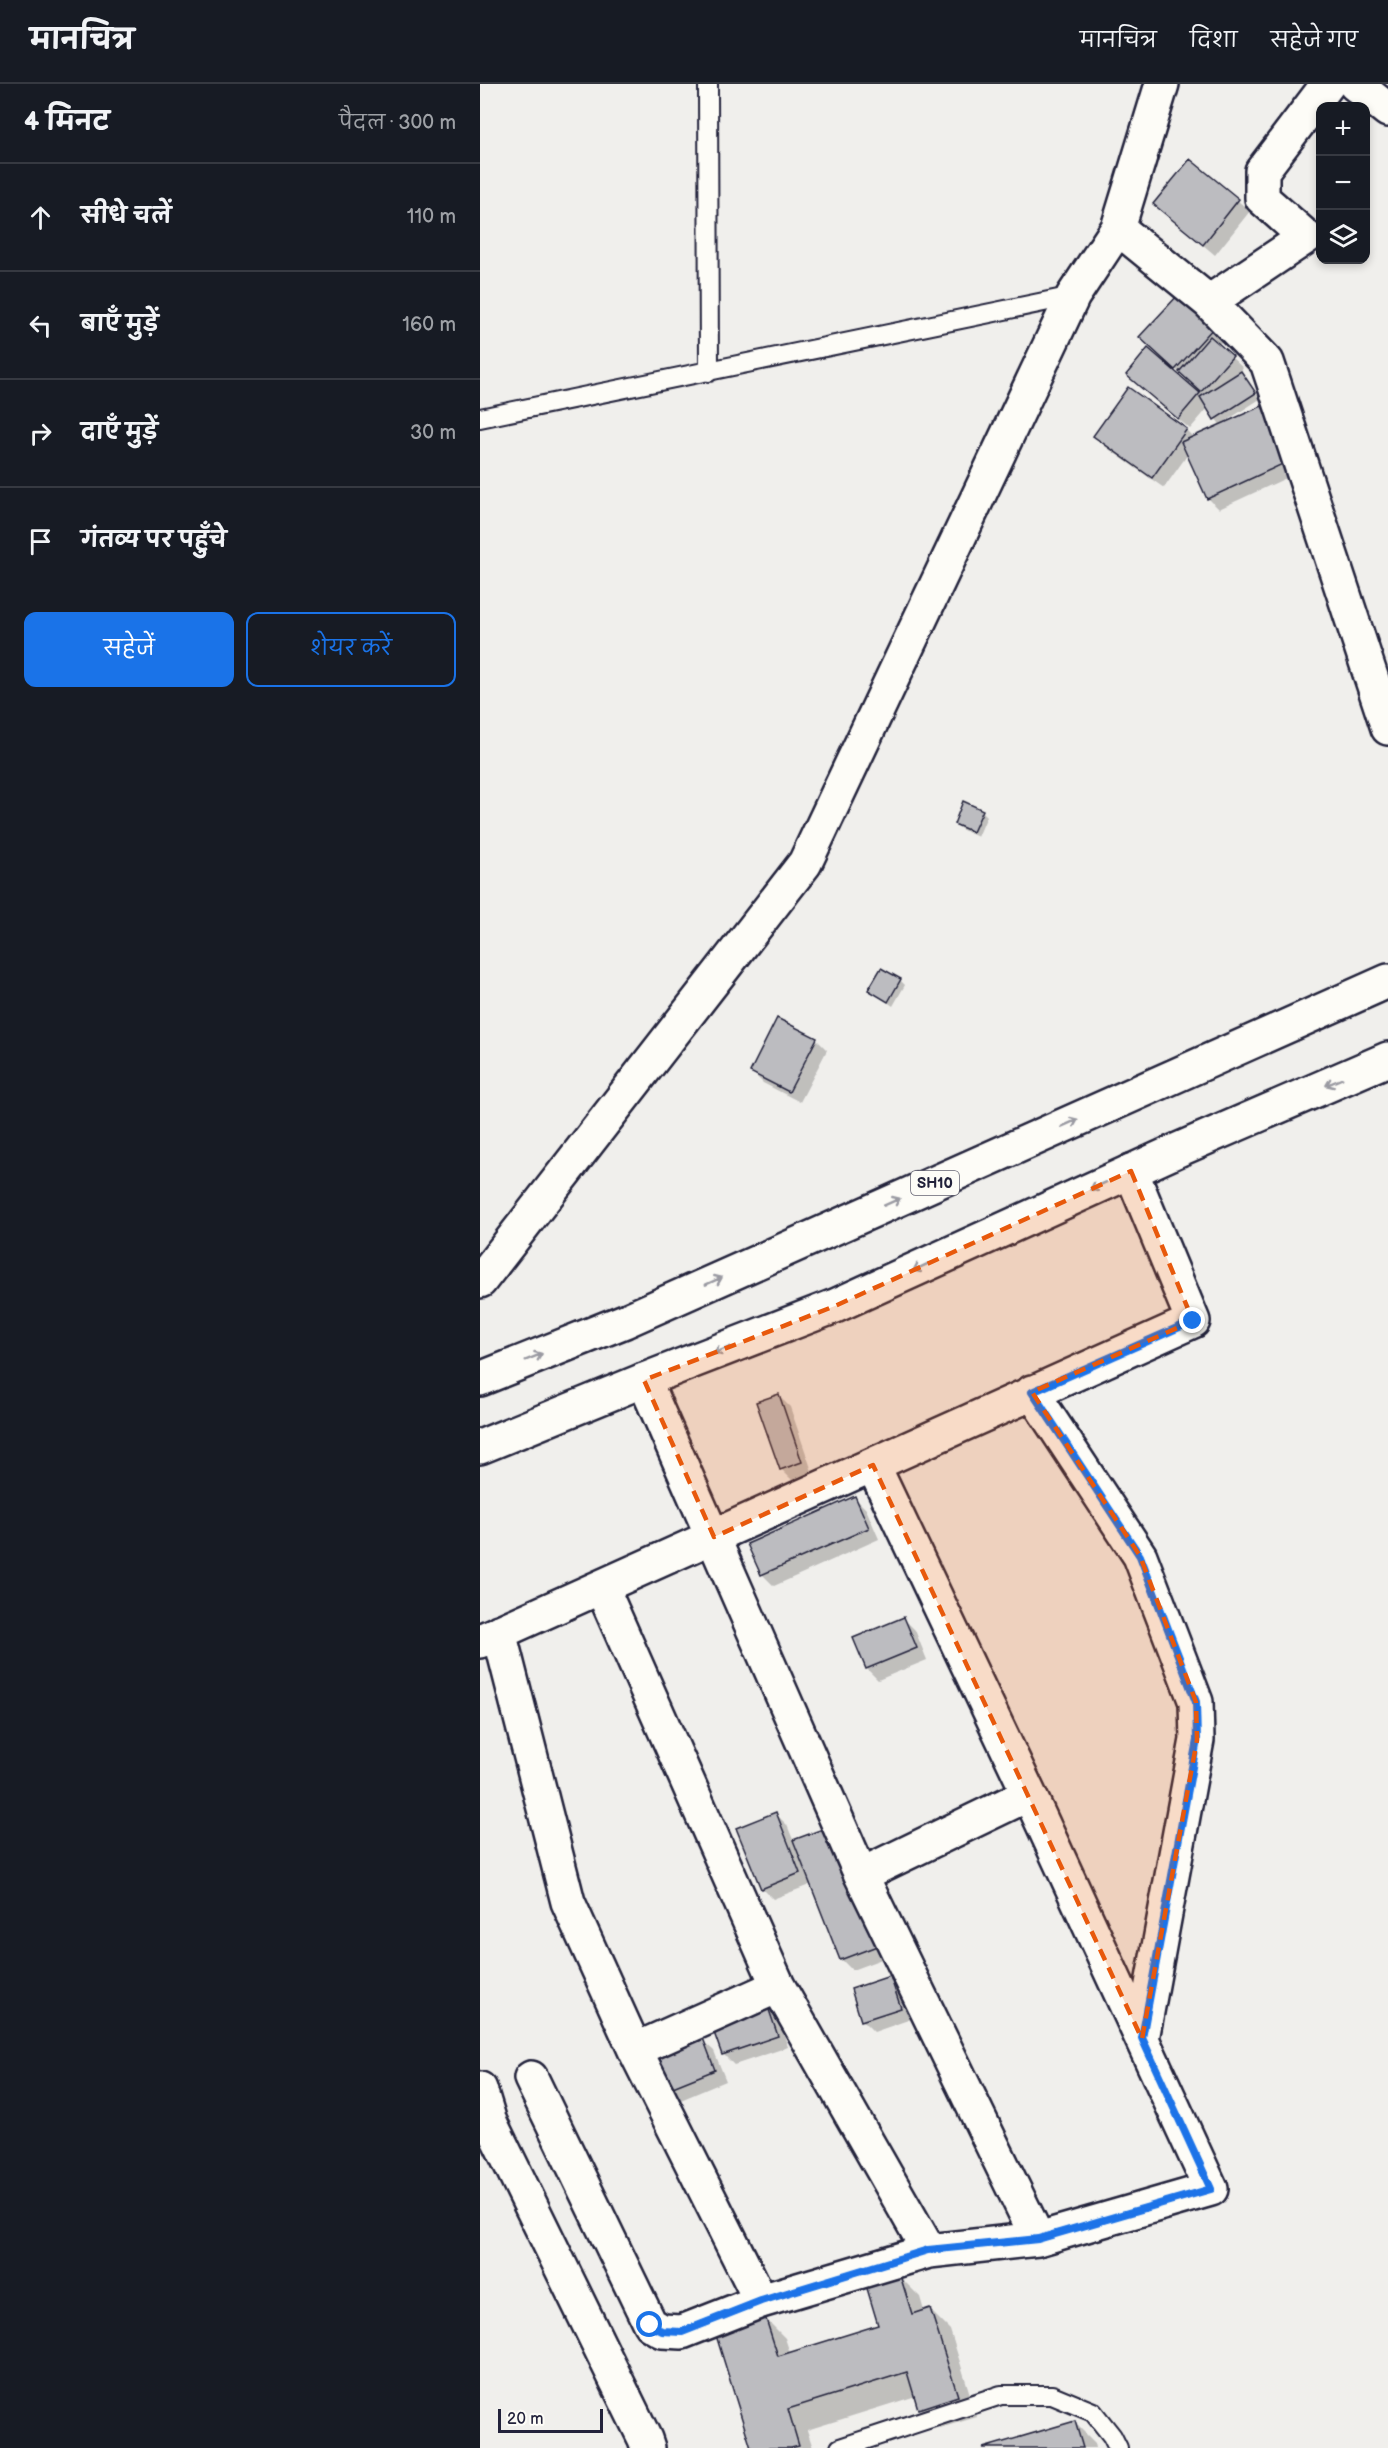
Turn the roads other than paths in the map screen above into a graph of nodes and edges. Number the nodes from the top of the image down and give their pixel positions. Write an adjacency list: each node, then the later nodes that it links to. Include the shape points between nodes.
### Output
1 (708, 84): 9 (lane)
2 (1162, 84): 6 (street)
3 (1328, 84): 8 (street, via 1262,171 1262,198 1306,237)
4 (1355, 84): 5 (street)
5 (1388, 110)
6 (1118, 228): 7 (street); 8 (street)
7 (1073, 296): 9 (lane); 16 (street, via 805,862)
8 (1209, 302): 11 (street, via 1267,362)
9 (709, 372): 10 (lane)
10 (480, 418)
11 (1377, 660): 12 (street)
12 (1388, 728)
13 (1388, 981): 17 (street, SH10, one-way to 13, via 625,1321)
14 (1388, 1059): 15 (street, one-way to 15)
15 (1131, 1171): 18 (street, one-way to 18, via 835,1306); 19 (street, via 1193,1321)
16 (480, 1281)
17 (480, 1379)
18 (644, 1380): 20 (street); 22 (street)
19 (1032, 1392): 21 (street); 28 (street, via 1140,1556 1196,1702 1197,1740)
20 (480, 1447)
21 (873, 1466): 22 (street); 25 (street)
22 (714, 1537): 23 (street); 26 (street)
23 (602, 1588): 24 (street); 27 (street)
24 (490, 1636): 29 (street, via 568,1902)
25 (1029, 1794): 26 (street); 28 (street)
26 (861, 1875): 32 (street)
27 (778, 1986): 29 (street); 33 (street)
28 (1142, 2038): 32 (street, via 1211,2189)
29 (635, 2050): 34 (street)
30 (531, 2078): 34 (street, via 650,2325 662,2331 682,2332)
31 (480, 2089): 35 (street, via 490,2122)
32 (1038, 2239): 33 (street)
33 (928, 2250): 34 (street)
34 (761, 2301)
35 (648, 2448)
36 (840, 2448): 37 (lane, via 1001,2395 1052,2395 1093,2412)
37 (1118, 2448)

